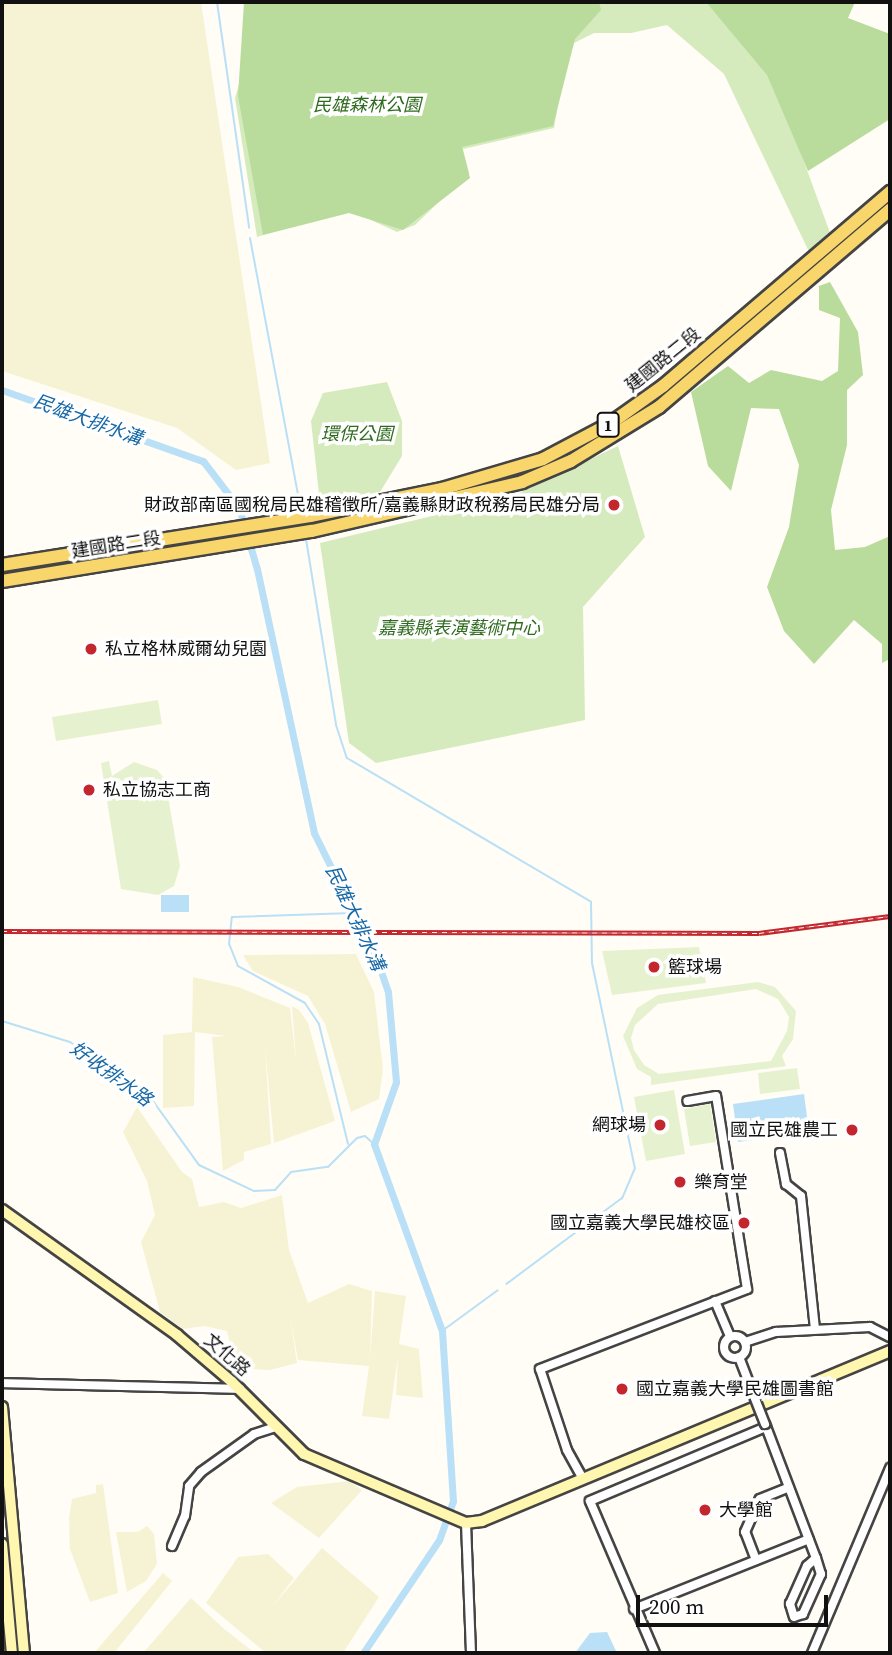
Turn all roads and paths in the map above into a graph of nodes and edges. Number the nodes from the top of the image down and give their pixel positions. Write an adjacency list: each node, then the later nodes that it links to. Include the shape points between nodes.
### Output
1 (890, 192): 3 (main road, 建國路二段 / 1)
2 (890, 211): 3 (main road, 建國路二段 / 1)
3 (667, 391): 4 (main road, 建國路二段 / 1, via 543,459 509,471 258,525); 5 (main road, 建國路二段 / 1, via 607,441 522,482 443,503 262,539)
4 (2, 565)
5 (2, 581)
6 (687, 1101): 9 (street, via 716,1096 747,1289)
7 (780, 1153): 10 (street, via 786,1184 802,1196)
8 (2, 1210): 17 (street, 文化路, via 177,1335)
9 (715, 1301): 11 (street); 22 (street, via 540,1369 567,1450)
10 (815, 1329): 12 (street, via 870,1327); 13 (street, via 776,1332)
11 (730, 1336): 13 (street); 15 (street, via 725,1351)
12 (890, 1337)
13 (745, 1342): 15 (street)
14 (890, 1351): 22 (street)
15 (739, 1357): 19 (street, bridge)
16 (2, 1383): 17 (street)
17 (240, 1389): 20 (street, 文化路)
18 (2, 1407): 30 (street)
19 (766, 1425): 23 (street); 31 (street, via 590,1501)
20 (276, 1427): 24 (street, 文化路, via 320,1464); 27 (street, via 254,1434 201,1472 189,1486 185,1516)
21 (890, 1468): 36 (street)
22 (583, 1479): 24 (street, via 482,1521)
23 (789, 1487): 25 (street); 29 (street, via 760,1499 745,1532)
24 (461, 1521): 34 (street)
25 (809, 1539): 28 (street); 29 (street)
26 (2, 1544): 30 (street)
27 (172, 1546)
28 (816, 1559): 28 (street, via 807,1566 790,1604 794,1617 803,1614 821,1573)
29 (756, 1560): 31 (street)
30 (8, 1584): 32 (street); 33 (street)
31 (634, 1609): 35 (street)
32 (12, 1653)
33 (24, 1653)
34 (471, 1653)
35 (655, 1653)
36 (812, 1653)

